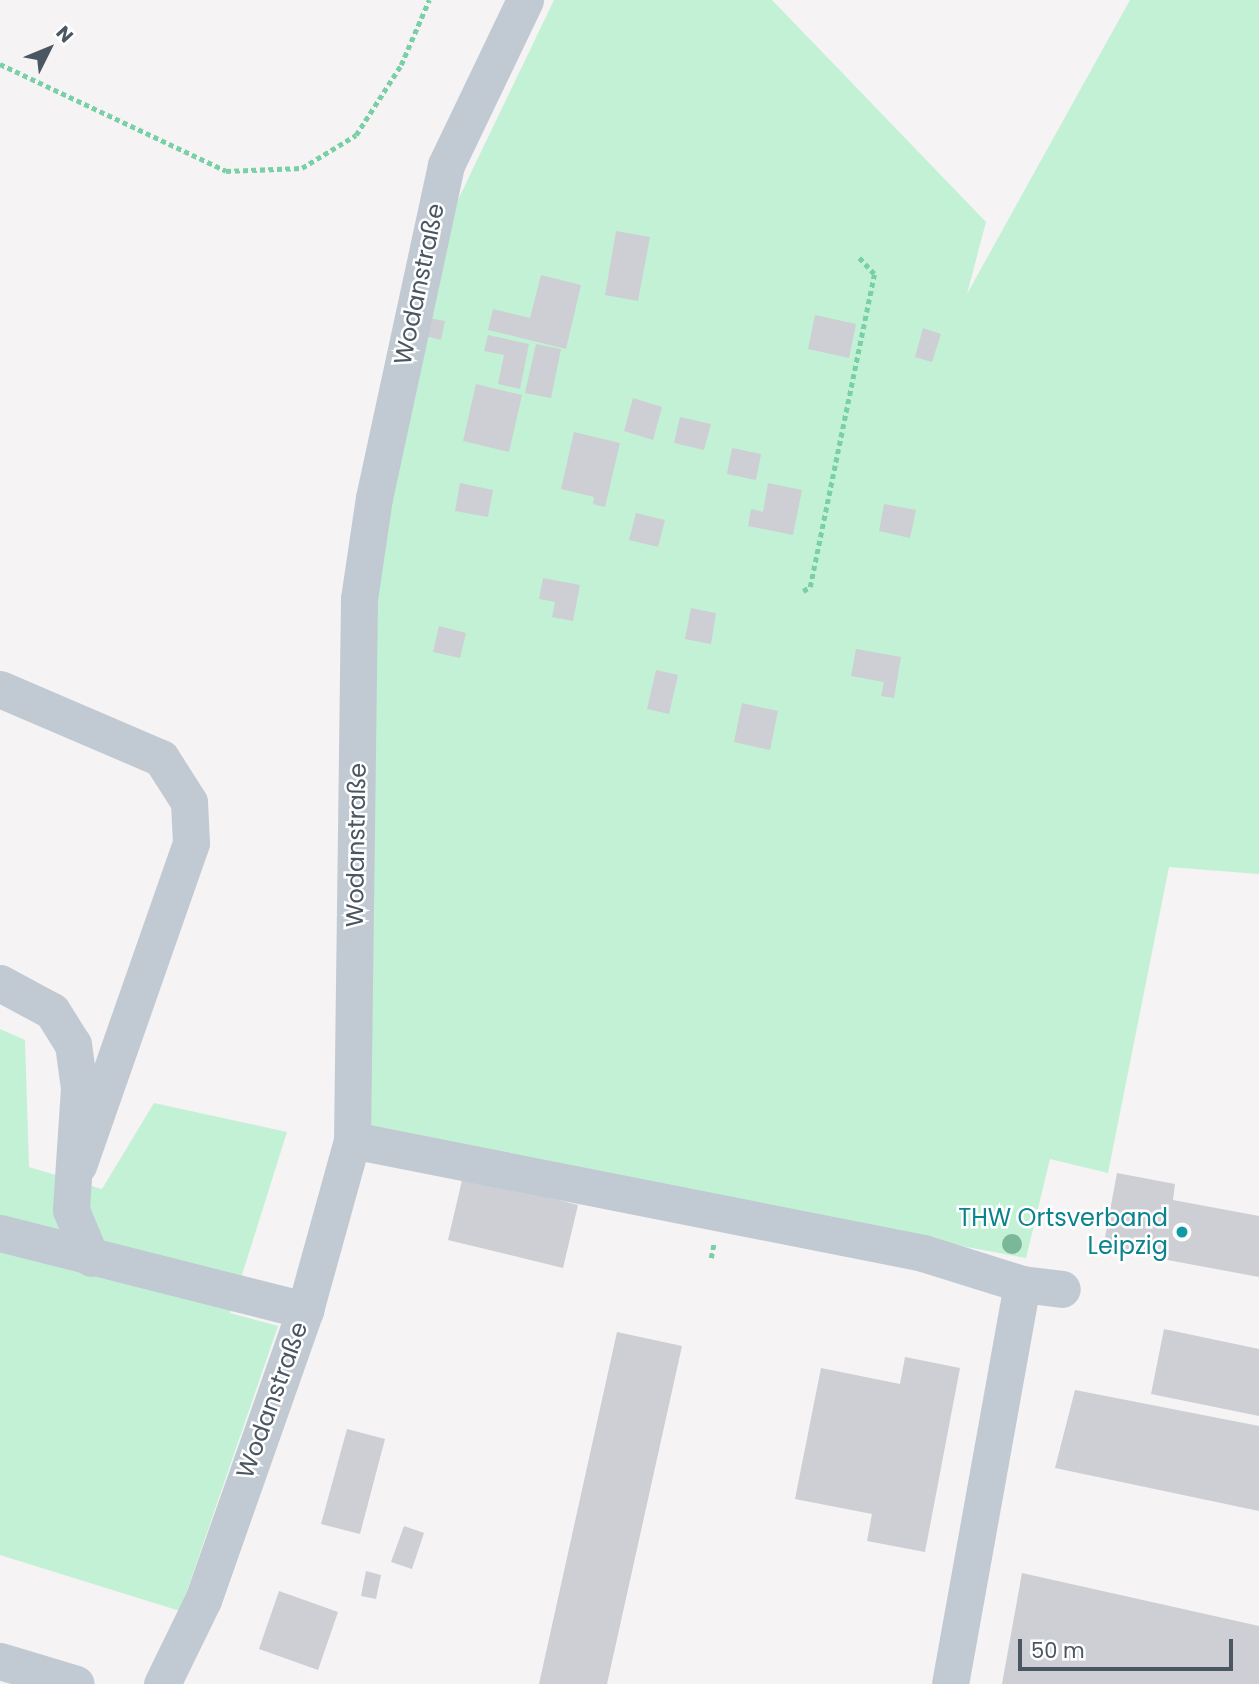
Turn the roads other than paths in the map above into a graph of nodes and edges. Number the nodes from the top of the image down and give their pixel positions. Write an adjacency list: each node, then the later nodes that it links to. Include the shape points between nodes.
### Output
1 (525, 0): 4 (street, Wodanstraße, via 446,164 374,498 359,599)
2 (0, 689): 5 (street, via 161,758 189,802 191,842)
3 (0, 983): 5 (street, via 52,1011 73,1044)
4 (352, 1140): 8 (street, via 923,1254); 10 (street, Wodanstraße)
5 (78, 1165): 7 (street, via 72,1210)
6 (0, 1233): 7 (street)
7 (91, 1258): 10 (street)
8 (1022, 1284): 9 (street); 14 (street)
9 (1062, 1289)
10 (305, 1310): 13 (street, Wodanstraße, via 203,1600)
11 (0, 1661): 12 (street)
12 (76, 1684)
13 (162, 1684)
14 (950, 1684)

